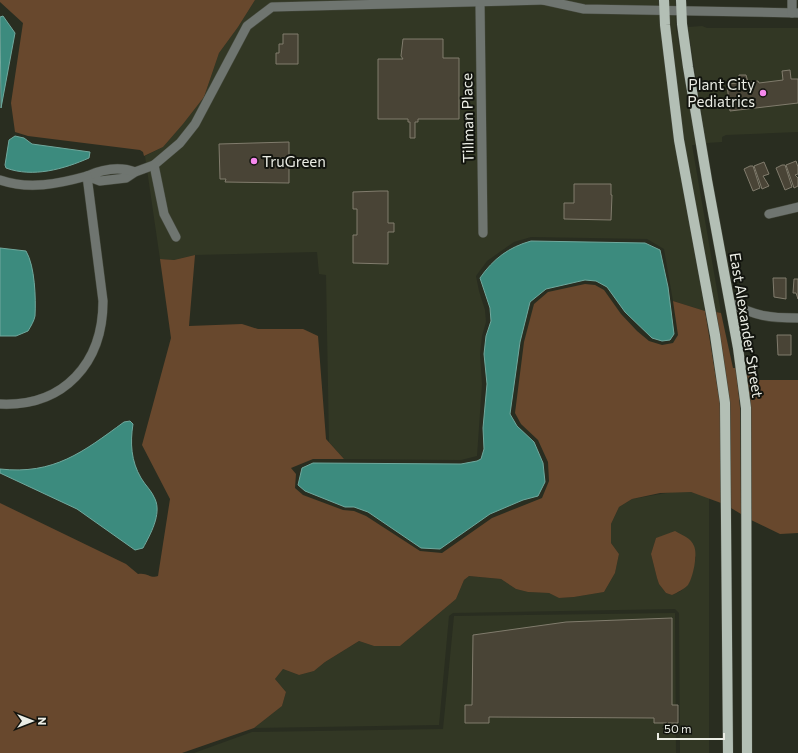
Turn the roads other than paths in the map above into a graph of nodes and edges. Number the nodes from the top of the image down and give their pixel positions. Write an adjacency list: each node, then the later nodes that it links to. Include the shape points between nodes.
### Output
1 (544, 0): 4 (street); 6 (street, via 584,9)
2 (681, 0): 7 (main road, East Alexander Street)
3 (792, 0): 8 (street)
4 (479, 1): 5 (street); 14 (street, Tillman Place)
5 (408, 2): 9 (street, via 272,7 247,26 195,124 180,142)
6 (664, 5): 7 (street); 19 (main road, via 679,140 725,403)
7 (682, 11): 8 (street); 16 (main road, East Alexander Street, via 689,74)
8 (795, 13)
9 (154, 165): 10 (street, via 136,172 125,168 99,171); 15 (street, via 164,214)
10 (87, 176): 11 (street, via 50,185 31,186); 18 (street, via 103,301 103,319 98,342 74,381 43,399 20,404)
11 (0, 180)
12 (798, 207): 13 (street)
13 (770, 214)
14 (483, 233)
15 (176, 236)
16 (730, 303): 17 (street, via 752,314 770,318); 20 (main road, East Alexander Street, via 746,408)
17 (798, 318)
18 (0, 404)
19 (728, 753)
20 (747, 753)

